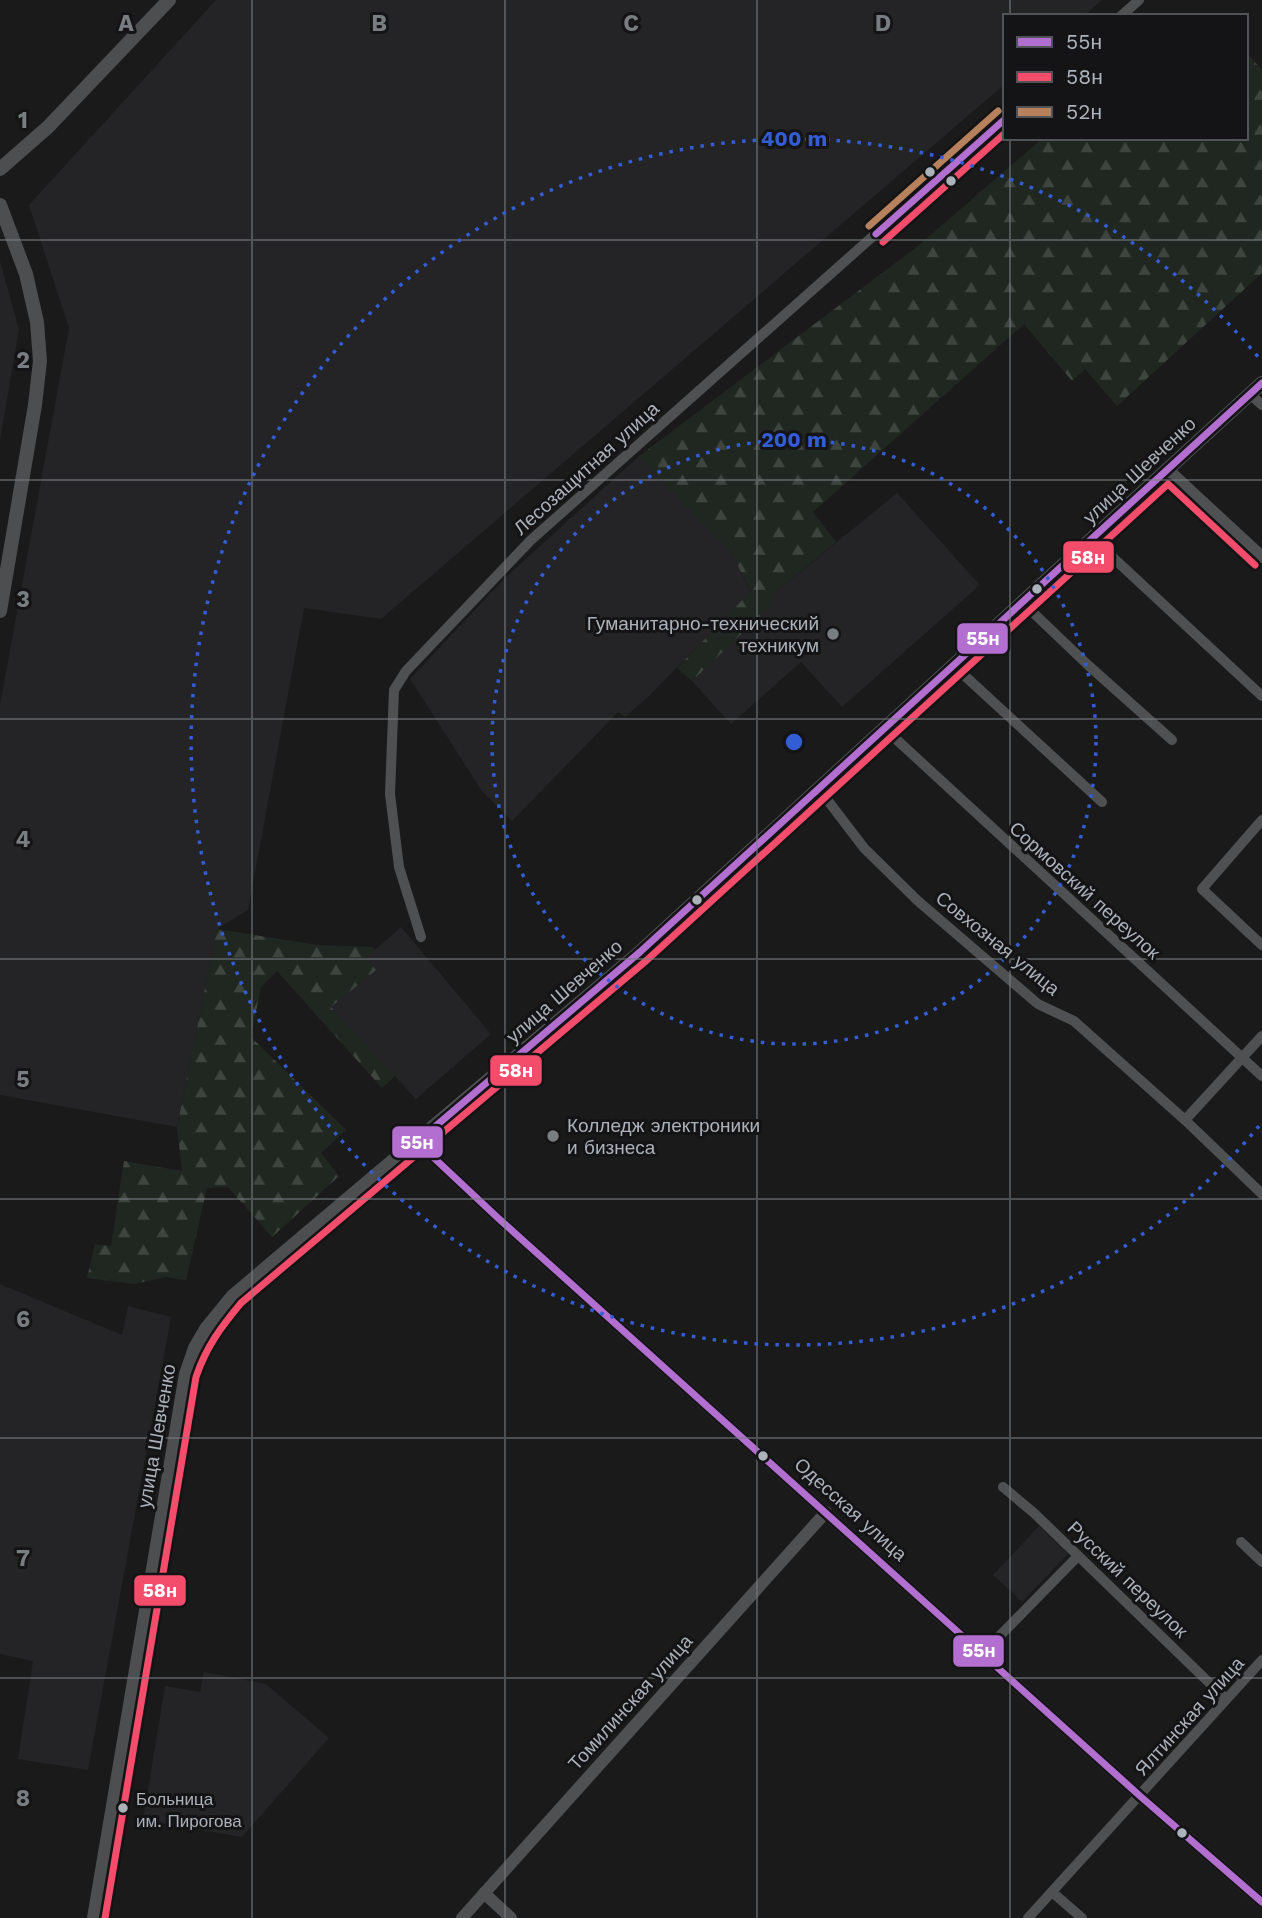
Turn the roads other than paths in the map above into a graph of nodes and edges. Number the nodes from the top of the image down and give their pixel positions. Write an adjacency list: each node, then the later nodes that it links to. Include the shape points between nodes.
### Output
1 (169, 0): 5 (main road, via 48,127)
2 (1139, 0): 3 (street)
3 (1124, 14)
4 (1003, 121): 22 (street, Лесозащитная улица, via 531,540 406,671 394,690 390,794 399,867)
5 (0, 169)
6 (0, 205): 14 (main road, via 26,274 40,361)
7 (1262, 383): 8 (main road, улица Шевченко)
8 (1250, 394): 9 (street); 10 (main road, улица Шевченко)
9 (1262, 405)
10 (1168, 470): 11 (main road, улица Шевченко); 12 (street)
11 (1093, 539): 13 (main road, улица Шевченко); 16 (street)
12 (1262, 557)
13 (1023, 603): 15 (main road, улица Шевченко); 18 (street)
14 (0, 611)
15 (954, 666): 17 (main road, улица Шевченко); 20 (street)
16 (1262, 696)
17 (885, 729): 19 (main road, улица Шевченко); 25 (street, Сормовский переулок)
18 (1172, 740)
19 (819, 789): 27 (street, Совхозная улица, via 864,848 918,901 1038,1004 1074,1021); 28 (main road, улица Шевченко)
20 (1102, 802)
21 (1262, 821): 23 (street, via 1202,889)
22 (421, 937)
23 (1262, 945)
24 (1262, 1036): 25 (street)
25 (1242, 1058): 26 (street, Сормовский переулок); 27 (street)
26 (1262, 1076)
27 (1185, 1120): 29 (street, Совхозная улица)
28 (417, 1142): 31 (street, Одесская улица); 42 (main road, улица Шевченко, via 233,1297 206,1329 188,1363)
29 (1262, 1194)
30 (1003, 1487): 33 (street, Русский переулок)
31 (826, 1512): 35 (street, Одесская улица); 40 (street, Томилинская улица)
32 (1241, 1542): 34 (street)
33 (1078, 1556): 35 (street); 37 (street, Русский переулок)
34 (1262, 1562)
35 (982, 1653): 38 (street, Одесская улица)
36 (1262, 1660): 37 (street, Ялтинская улица)
37 (1226, 1699): 38 (street, Ялтинская улица)
38 (1140, 1796): 39 (street, Ялтинская улица); 41 (street, Одесская улица)
39 (1052, 1892): 45 (street, Ялтинская улица); 46 (street)
40 (484, 1893): 43 (street, Томилинская улица); 44 (street)
41 (1262, 1902)
42 (94, 1918)
43 (462, 1918)
44 (511, 1918)
45 (1028, 1918)
46 (1082, 1918)

